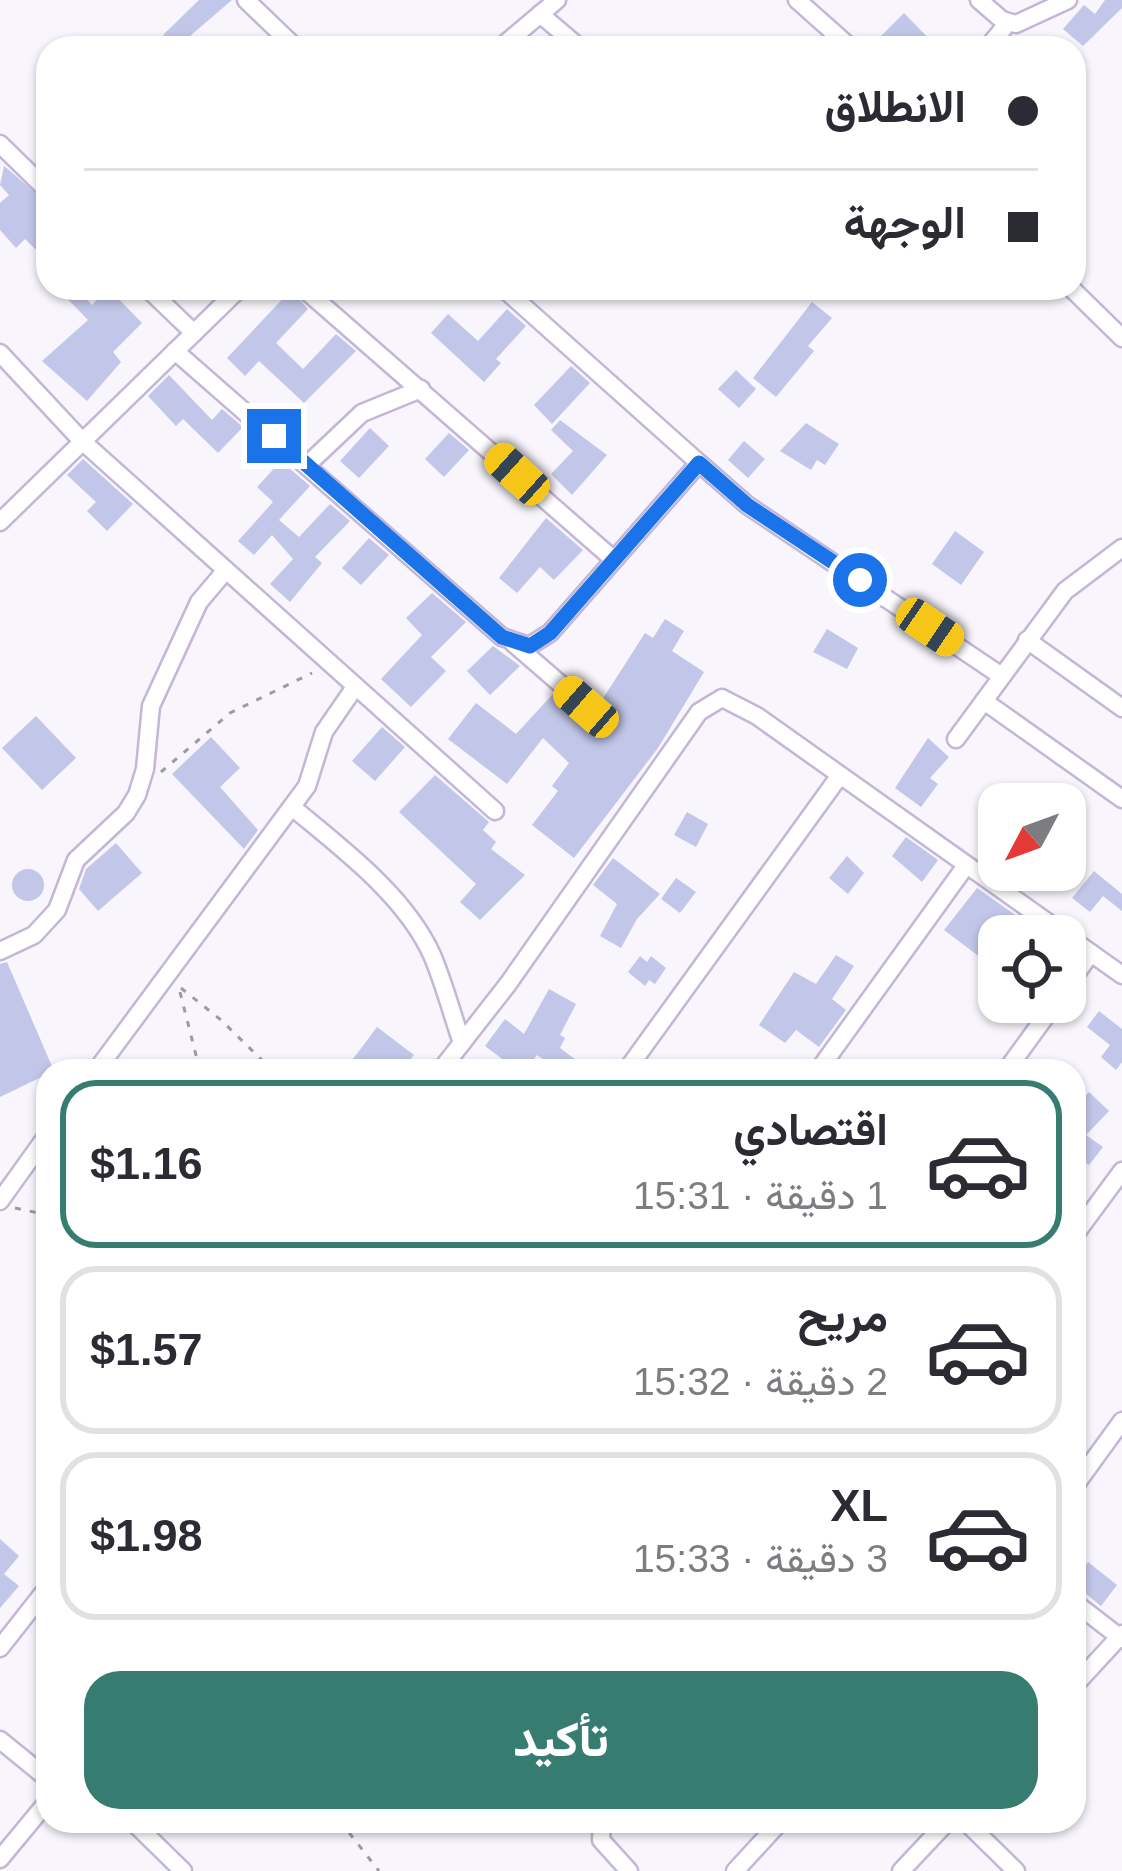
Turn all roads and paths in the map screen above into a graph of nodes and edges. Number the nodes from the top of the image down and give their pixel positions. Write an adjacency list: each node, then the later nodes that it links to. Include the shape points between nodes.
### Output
1 (246, 0): 8 (street)
2 (556, 0): 6 (street)
3 (797, 0): 11 (street)
4 (979, 0): 7 (street)
5 (1067, 0): 7 (street)
6 (540, 14): 9 (street); 10 (street)
7 (1009, 23): 12 (street)
8 (284, 36)
9 (514, 36)
10 (566, 36)
11 (837, 36)
12 (998, 36)
13 (0, 144): 14 (street)
14 (36, 179)
15 (160, 300): 20 (street)
16 (228, 300): 20 (street)
17 (317, 300): 24 (street)
18 (516, 300): 26 (street)
19 (1083, 300): 21 (street)
20 (194, 333): 22 (street)
21 (1122, 338)
22 (175, 351): 25 (street); 27 (street)
23 (0, 353): 25 (street)
24 (421, 389): 27 (street, via 362,412); 30 (street)
25 (82, 441): 28 (street); 31 (street)
26 (699, 463): 30 (street); 35 (street, via 747,505)
27 (308, 464): 33 (street)
28 (0, 522)
29 (1122, 548): 32 (street, via 1065,591)
30 (613, 560): 33 (street, via 550,633 530,646)
31 (226, 570): 34 (street); 42 (street, via 199,602 152,706)
32 (1027, 640): 35 (street); 39 (street)
33 (512, 642): 38 (street)
34 (330, 666): 36 (street); 42 (path, via 230,713)
35 (1000, 675): 37 (street)
36 (355, 687): 44 (street, via 324,732); 45 (street)
37 (984, 701): 40 (street); 43 (street)
38 (586, 707)
39 (1122, 708)
40 (956, 739)
41 (838, 778): 46 (street); 52 (street, via 757,716 722,698 710,703); 57 (street)
42 (137, 795): 47 (street, via 76,860 57,910 34,935)
43 (1122, 800)
44 (292, 807): 52 (street, via 418,931); 53 (street)
45 (495, 811)
46 (965, 867): 48 (street); 58 (street)
47 (0, 951)
48 (1091, 953): 49 (street); 50 (street)
49 (1086, 960)
50 (1122, 975)
51 (1041, 1023): 59 (street)
52 (462, 1043): 56 (street)
53 (105, 1059)
54 (197, 1059): 55 (path, via 178,987)
55 (261, 1059)
56 (449, 1059)
57 (635, 1059)
58 (827, 1059)
59 (1015, 1059)
60 (36, 1151): 62 (street)
61 (1122, 1171): 64 (street)
62 (0, 1201): 63 (path)
63 (36, 1212)
64 (1086, 1220)
65 (1122, 1421): 66 (street)
66 (1086, 1470)
67 (36, 1604): 70 (street)
68 (1086, 1611): 69 (street)
69 (1121, 1637): 71 (street)
70 (0, 1648)
71 (1086, 1673)
72 (0, 1739): 73 (street)
73 (36, 1769)
74 (36, 1816): 81 (street)
75 (144, 1833): 83 (street)
76 (350, 1833): 84 (path)
77 (601, 1833): 85 (street)
78 (770, 1833): 86 (street)
79 (937, 1833): 82 (street)
80 (977, 1833): 87 (street)
81 (0, 1859)
82 (904, 1870)
83 (183, 1871)
84 (380, 1871)
85 (629, 1871)
86 (735, 1871)
87 (1016, 1871)

